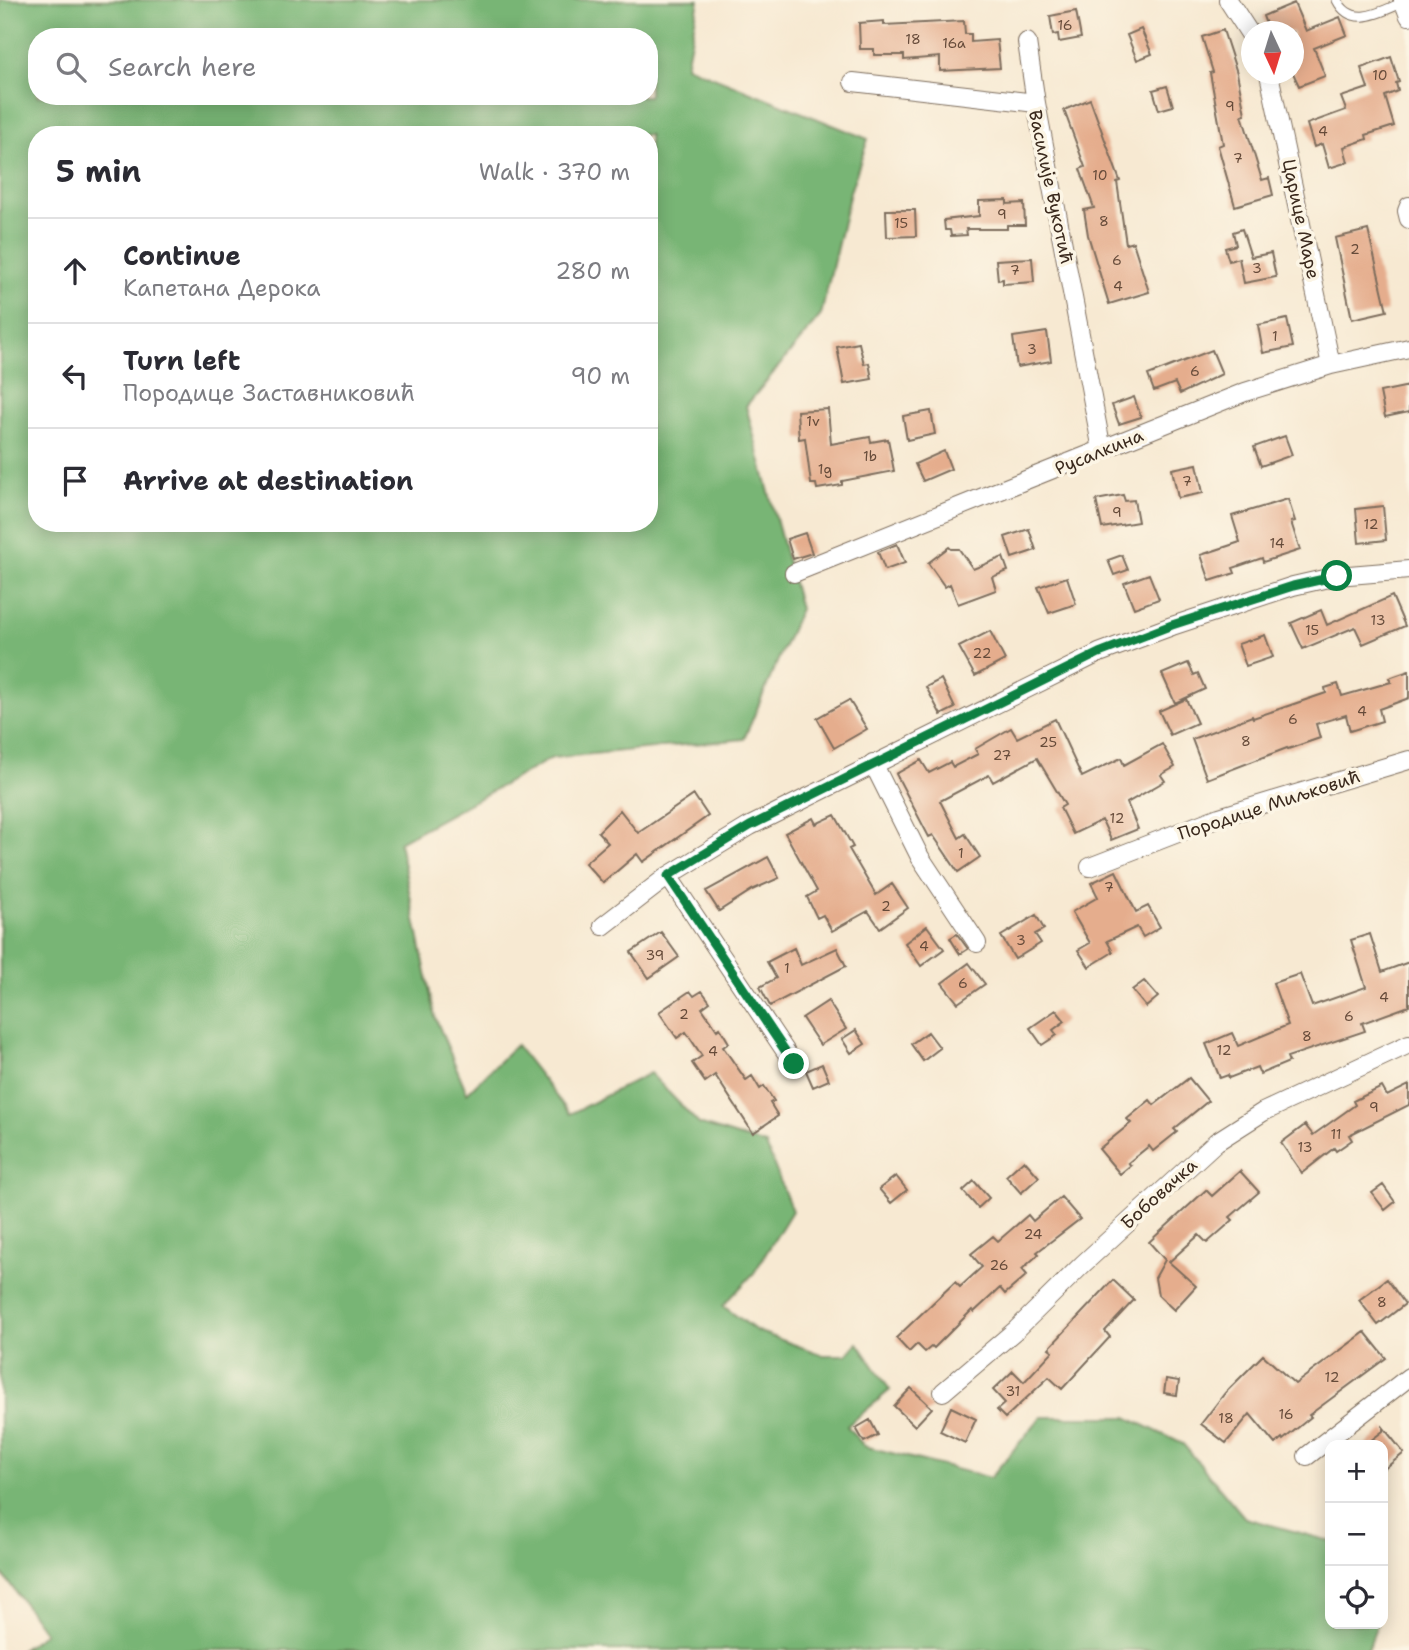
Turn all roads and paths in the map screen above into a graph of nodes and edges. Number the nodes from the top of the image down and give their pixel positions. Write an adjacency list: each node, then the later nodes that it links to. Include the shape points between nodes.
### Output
1 (1228, 0): 4 (street)
2 (1337, 0): 3 (lane, via 1352,16)
3 (1405, 6)
4 (1241, 21)
5 (1027, 43): 8 (street)
6 (853, 82): 8 (street, Василије Вукотић)
7 (1271, 84): 12 (street, Царице Маре)
8 (1036, 103): 13 (street, Василије Вукотић)
9 (1409, 206): 10 (street)
10 (1409, 219)
11 (1409, 348): 12 (street, Русалкина)
12 (1331, 365): 13 (street, Русалкина, via 1245,392)
13 (1102, 450): 15 (street, Русалкина)
14 (1409, 570): 17 (street, via 1337,576 1293,586 1172,625 1099,653)
15 (794, 573)
16 (1409, 760): 18 (street, Породице Миљковић, via 1219,817)
17 (873, 764): 19 (street, via 750,826); 21 (street, via 920,857)
18 (1090, 867)
19 (668, 876): 20 (street); 23 (street)
20 (603, 926)
21 (977, 943)
22 (1409, 1044): 25 (street, Бобовачка, via 1263,1112 1216,1142 1017,1329)
23 (794, 1064)
24 (1409, 1377): 26 (street)
25 (943, 1392)
26 (1307, 1455)

